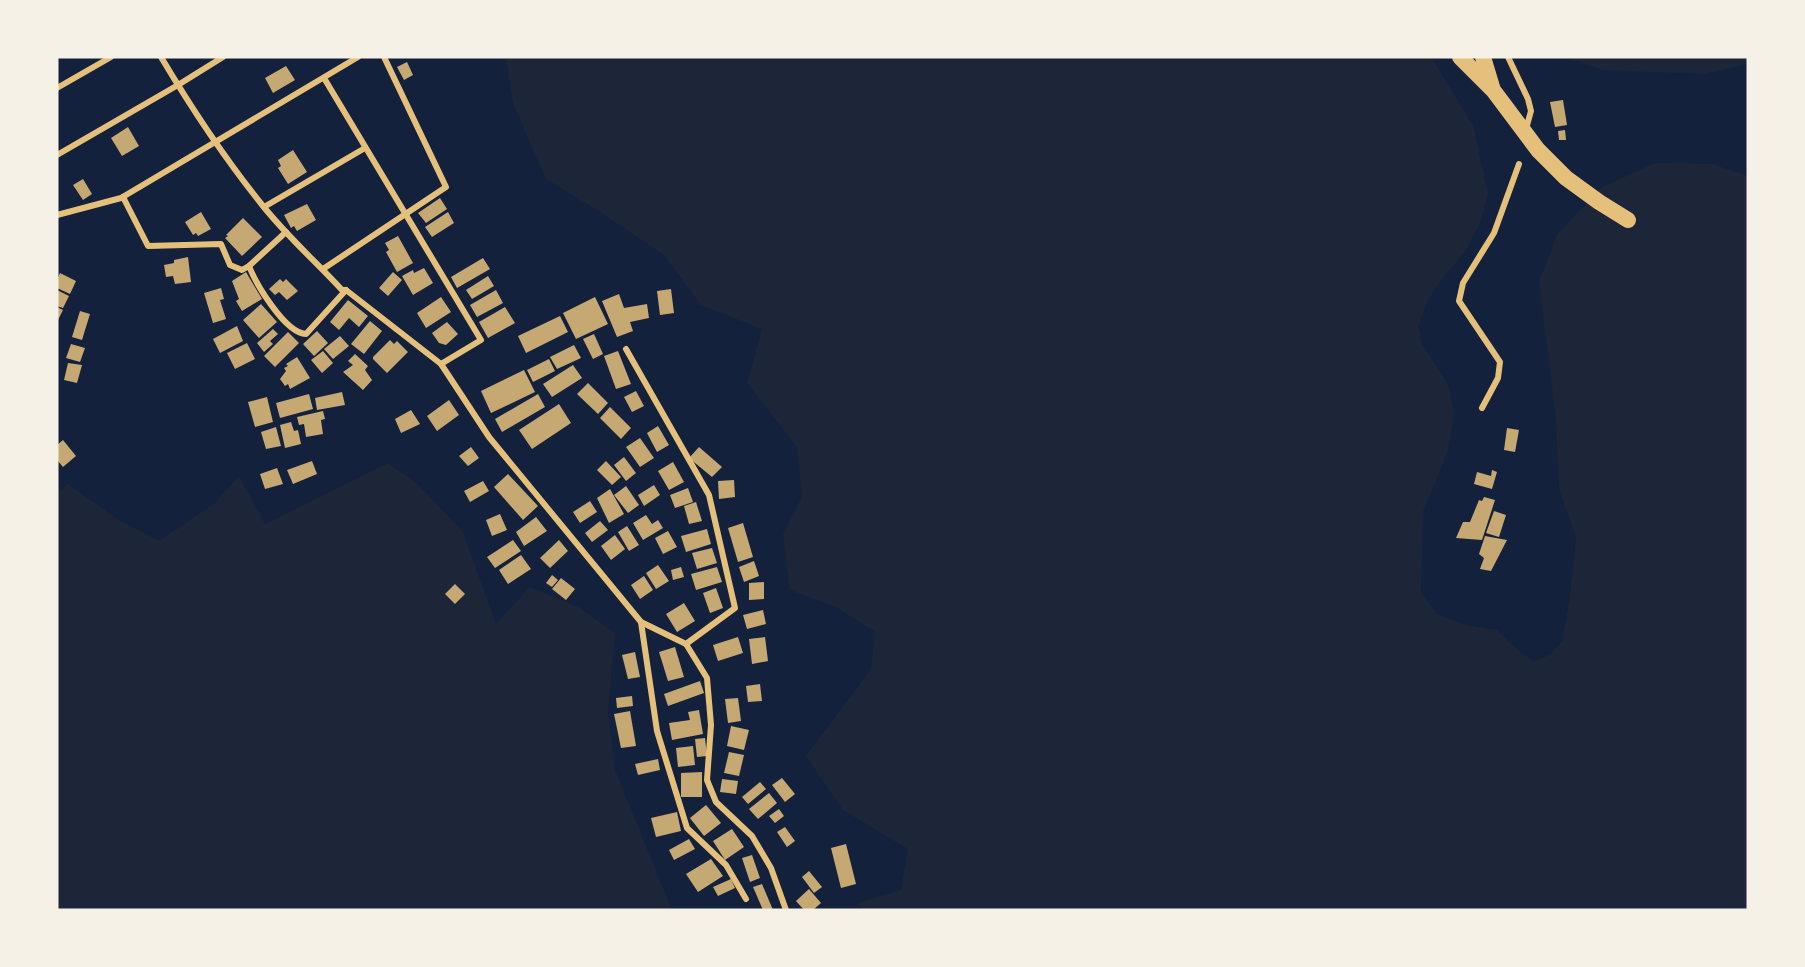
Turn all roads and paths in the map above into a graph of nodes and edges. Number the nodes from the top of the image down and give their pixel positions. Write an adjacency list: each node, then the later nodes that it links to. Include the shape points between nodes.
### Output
1 (111, 57): 11 (street)
2 (161, 57): 10 (street)
3 (224, 57): 10 (street)
4 (358, 57): 9 (street)
5 (384, 57): 21 (street, via 446,187)
6 (1460, 57): 12 (highway)
7 (1483, 57): 12 (highway)
8 (1508, 57): 13 (street, via 1531,111)
9 (324, 78): 14 (street); 15 (street)
10 (178, 86): 14 (street); 16 (street)
11 (57, 88)
12 (1493, 90): 22 (highway, via 1538,150 1559,171)
13 (1526, 132)
14 (215, 142): 18 (street); 19 (street)
15 (365, 148): 19 (street); 21 (street)
16 (57, 155)
17 (1519, 164): 29 (street, via 1494,233 1463,283 1460,301 1500,362 1498,378)
18 (123, 197): 20 (street); 24 (street, via 148,246 221,244 230,265 242,270)
19 (264, 207): 23 (street)
20 (57, 215)
21 (405, 215): 25 (street); 28 (street, via 481,340)
22 (1628, 220)
23 (286, 232): 24 (street); 25 (street)
24 (249, 266): 26 (street, via 254,280 280,316 300,333 306,334)
25 (322, 269): 26 (street)
26 (346, 290): 28 (street)
27 (626, 349): 31 (street, via 709,495 735,608)
28 (441, 364): 30 (street, via 489,437)
29 (1482, 408)
30 (641, 622): 31 (street); 32 (street, via 657,731 687,828 726,865)
31 (686, 644): 33 (street, via 707,678 711,725 707,780 716,802 752,836 771,867)
32 (746, 899)
33 (786, 910)

